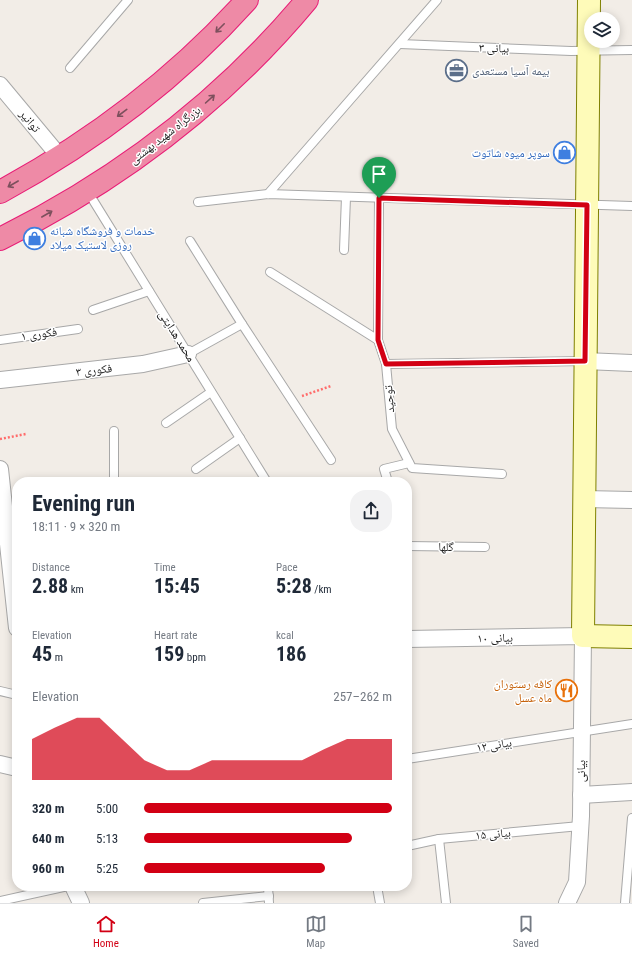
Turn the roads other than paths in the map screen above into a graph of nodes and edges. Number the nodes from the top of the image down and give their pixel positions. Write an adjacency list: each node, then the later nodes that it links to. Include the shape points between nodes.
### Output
1 (128, 0): 9 (lane)
2 (247, 0): 11 (highway, one-way to 11, via 164,80 112,121)
3 (438, 0): 6 (lane)
4 (589, 0): 7 (street)
5 (299, 3): 12 (highway, بزرگراه شهید بهشتی, one-way to 5, via 144,152 201,107 260,51)
6 (400, 44): 7 (lane, بیانی ۳); 14 (lane)
7 (588, 50): 8 (lane, بیانی ۳); 18 (street)
8 (632, 50)
9 (70, 68)
10 (0, 84): 11 (street, توانیر)
11 (60, 156): 13 (highway, one-way to 13)
12 (87, 191): 20 (highway, بزرگراه شهید بهشتی, one-way to 12); 24 (lane, محمد هدایتی)
13 (0, 192)
14 (268, 194): 15 (lane); 17 (lane)
15 (346, 197): 16 (lane); 22 (lane)
16 (379, 198): 18 (lane); 29 (lane, توحید)
17 (198, 202)
18 (587, 205): 19 (lane); 31 (street)
19 (632, 206)
20 (0, 239)
21 (190, 241): 26 (lane)
22 (344, 250)
23 (270, 272): 29 (lane)
24 (149, 291): 25 (lane); 30 (lane, محمد هدایتی)
25 (93, 310)
26 (242, 324): 30 (lane); 39 (lane)
27 (78, 329): 28 (lane, فکوری ۱)
28 (0, 340)
29 (378, 340): 33 (lane, توحید)
30 (188, 354): 34 (street, فکوری ۳, via 143,364); 35 (lane, محمد هدایتی)
31 (585, 361): 32 (street); 33 (lane); 47 (street)
32 (632, 363)
33 (386, 364): 40 (lane, توحید, via 392,429)
34 (0, 380)
35 (211, 392): 36 (lane); 38 (lane, محمد هدایتی)
36 (166, 423)
37 (114, 431): 44 (lane)
38 (240, 438): 41 (lane); 45 (lane, محمد هدایتی)
39 (331, 460)
40 (409, 463): 43 (lane, via 412,468); 46 (lane, via 384,469)
41 (196, 469)
42 (0, 474): 51 (street)
43 (502, 474)
44 (114, 477)
45 (264, 477)
46 (386, 477)
47 (584, 499): 48 (street); 52 (street)
48 (632, 500)
49 (412, 546): 50 (lane, گلها)
50 (486, 547)
51 (12, 571)
52 (583, 636): 53 (street); 54 (street, بیانی ۱۰); 58 (street, بیانی)
53 (632, 637)
54 (412, 639)
55 (0, 691): 56 (lane)
56 (12, 694)
57 (632, 724): 58 (lane, بیانی ۱۲)
58 (582, 731): 59 (lane, بیانی ۱۲); 63 (street, بیانی)
59 (412, 758)
60 (0, 764): 61 (street)
61 (12, 767)
62 (632, 792): 63 (street)
63 (581, 796): 65 (street, بیانی)
64 (632, 818): 78 (lane)
65 (580, 826): 66 (lane, بیانی ۱۵); 77 (street, بیانی, via 577,882)
66 (439, 839): 67 (lane, بیانی ۱۵); 76 (lane)
67 (412, 845)
68 (45, 891): 72 (lane)
69 (75, 891): 73 (street)
70 (378, 891): 75 (lane)
71 (269, 900): 74 (lane)
72 (0, 901)
73 (81, 903)
74 (203, 903)
75 (380, 903)
76 (446, 903)
77 (567, 903)
78 (626, 903)

